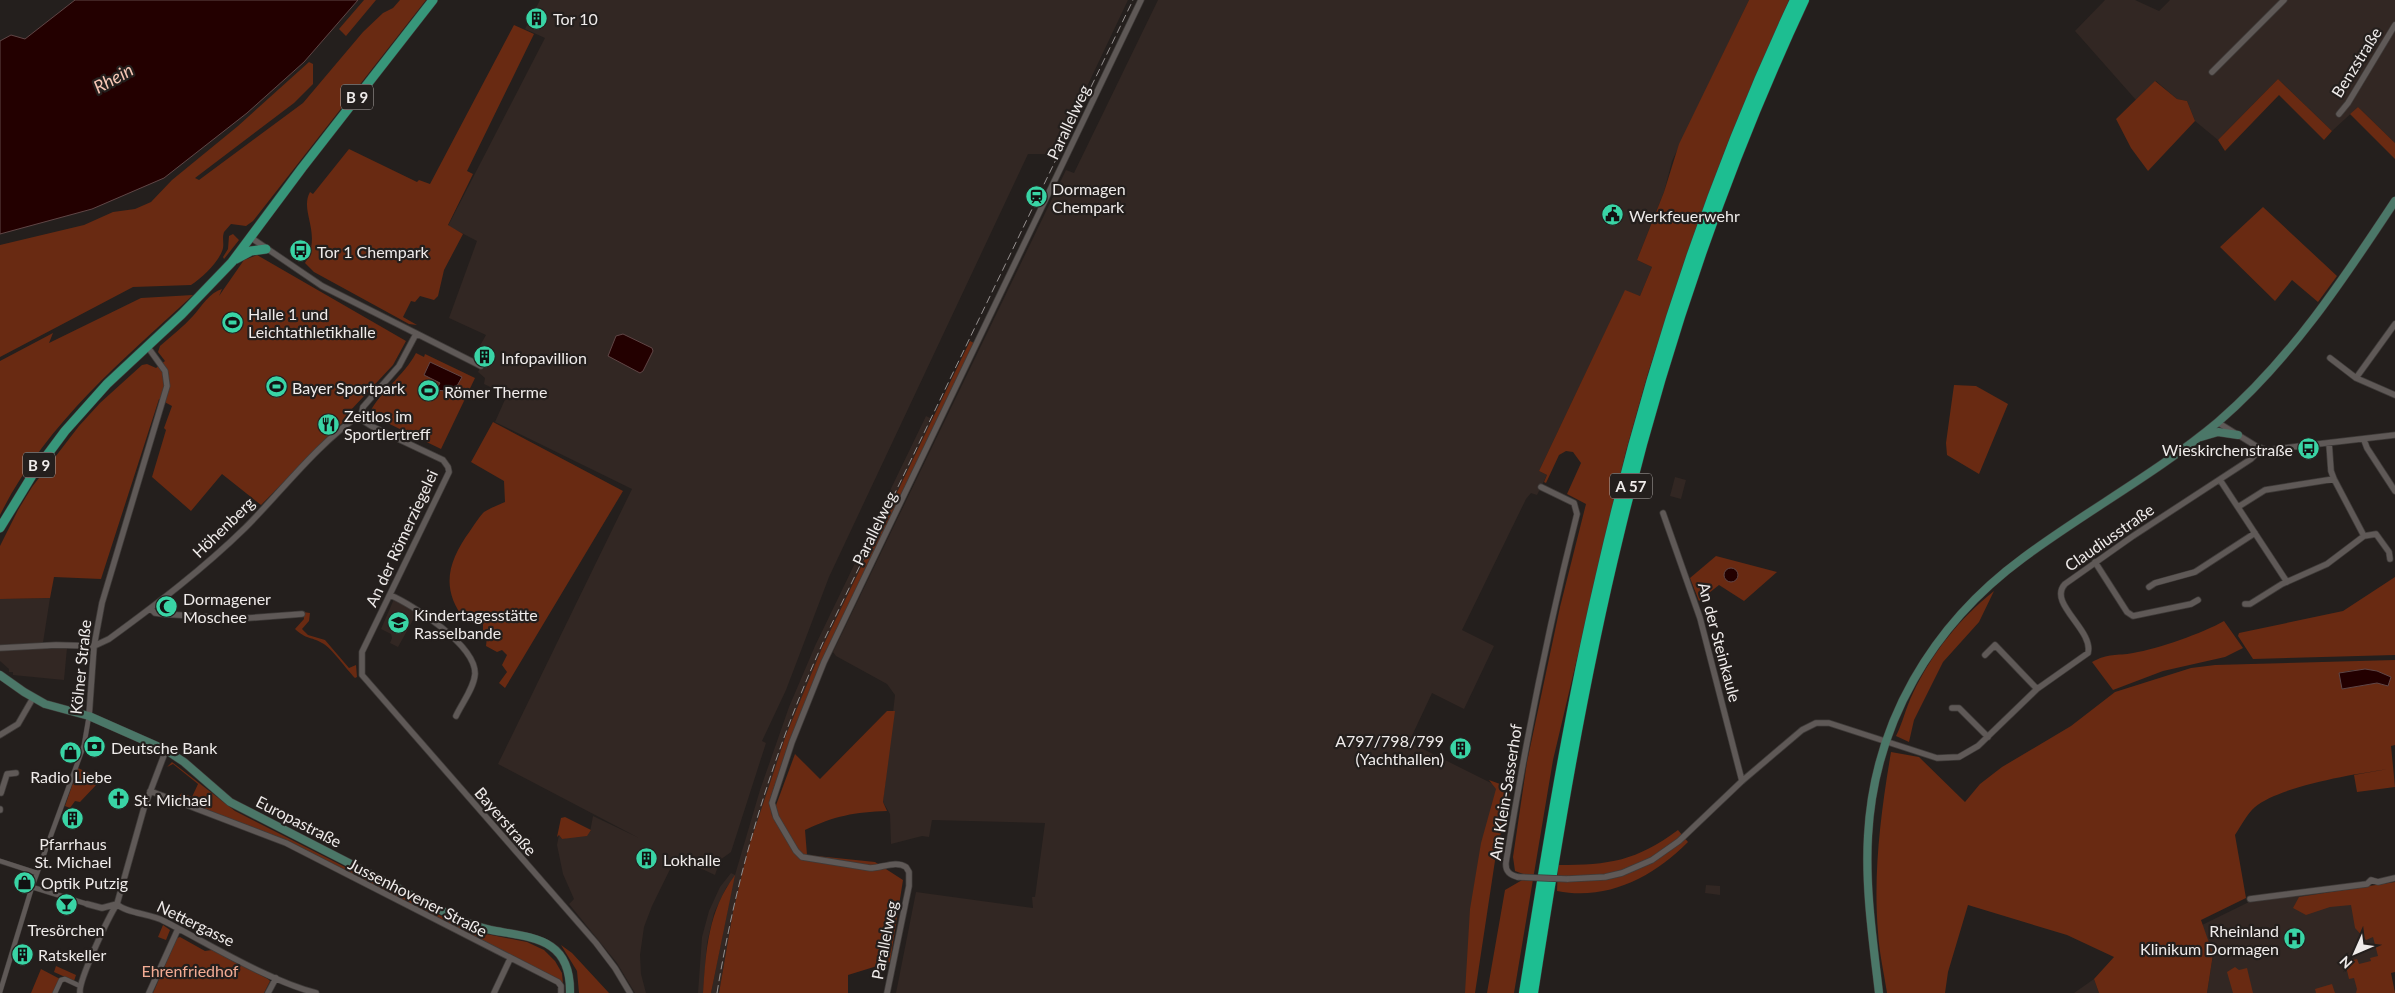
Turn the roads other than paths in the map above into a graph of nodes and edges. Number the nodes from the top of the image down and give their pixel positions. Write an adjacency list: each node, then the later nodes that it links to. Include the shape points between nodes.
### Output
1 (433, 0): 10 (main road, B 9)
2 (1141, 0): 85 (street, Parallelweg, via 824,662 772,803 776,817 798,855 806,859 870,868 899,863 906,867 909,886)
3 (1795, 0): 86 (highway, A 57, via 1733,142 1699,235 1670,320 1628,466 1576,688)
4 (1804, 0): 87 (highway, A 57, via 1761,98 1708,235 1679,320 1631,484 1584,691)
5 (2284, 0): 7 (street)
6 (2395, 25): 8 (street, Benzstraße)
7 (2212, 72)
8 (2339, 114)
9 (2395, 201): 21 (main road, via 2304,332)
10 (250, 236): 11 (street); 12 (main road, B 9)
11 (266, 249): 12 (main road, via 251,251); 14 (street, via 322,286)
12 (232, 262): 15 (main road, B 9)
13 (2395, 324): 18 (street)
14 (416, 334): 17 (street); 20 (street, via 398,366 368,400)
15 (147, 346): 34 (main road, B 9, via 65,431 33,474); 46 (street, Kölner Straße, via 165,371 167,386 108,580)
16 (2330, 358): 18 (street)
17 (481, 366)
18 (2356, 378): 19 (street)
19 (2395, 395)
20 (361, 414): 41 (street, An der Römerziegelei, via 368,424 443,460 448,467 447,477); 44 (street, Höhenberg, via 292,475 213,559)
21 (2217, 422): 22 (street); 24 (main road)
22 (2238, 435): 24 (main road, via 2218,432); 27 (street)
23 (2395, 435): 25 (street)
24 (2197, 438): 58 (main road, via 2024,557 1978,595 1927,656 1907,690)
25 (2364, 440): 26 (street); 31 (street)
26 (2329, 443): 27 (street); 28 (street)
27 (2261, 449): 29 (street, Claudiusstraße, via 2256,456)
28 (2334, 479): 32 (street, via 2265,490); 36 (street)
29 (2220, 480): 32 (street); 38 (street, Claudiusstraße)
30 (1541, 487): 61 (street, Am Klein-Sasserhof, bridge, via 1574,503 1577,514 1555,602 1522,764 1507,872 1518,877 1567,878 1622,873 1652,860 1679,840)
31 (2395, 491)
32 (2238, 507): 35 (street)
33 (1663, 514): 61 (street, An der Steinkaule, via 1700,618)
34 (0, 528)
35 (2255, 533): 39 (street); 40 (street, via 2195,572)
36 (2364, 536): 37 (street, via 2376,534 2389,552); 39 (street, via 2327,564)
37 (2390, 559)
38 (2095, 562): 42 (street, via 2127,612 2133,616); 51 (street, Claudiusstraße, via 2065,584 2060,592 2065,606 2089,642 2088,653)
39 (2287, 582): 43 (street)
40 (2148, 587)
41 (390, 595): 49 (street, An der Römerziegelei, via 362,652); 55 (street, via 433,620 473,664 472,684)
42 (2198, 600)
43 (2245, 604)
44 (151, 609): 45 (street, via 155,613 209,617); 46 (street, Höhenberg)
45 (302, 614)
46 (94, 646): 47 (street); 54 (street, Kölner Straße)
47 (0, 648)
48 (1985, 655): 51 (street, via 1997,643)
49 (361, 668): 84 (street, Bayerstraße, via 367,683 596,943)
50 (0, 675): 52 (main road, Europastraße)
51 (2037, 689): 57 (street, Claudiusstraße)
52 (33, 698): 54 (main road, Europastraße); 56 (street, via 18,724)
53 (1952, 708): 57 (street, via 1959,708)
54 (89, 716): 59 (main road, Europastraße); 65 (street, Kölner Straße, via 84,745)
55 (456, 716)
56 (0, 735)
57 (1988, 737): 58 (street, Claudiusstraße, via 1968,753 1947,759 1924,755)
58 (1886, 741): 61 (street, Am Klein-Sasserhof, via 1828,723 1816,723 1802,730); 88 (main road, via 1875,780 1868,838 1868,891)
59 (166, 750): 62 (street); 83 (main road, Europastraße, via 230,802 462,921 488,930 530,936 546,943 564,962)
60 (16, 773): 63 (street, via 7,774)
61 (1742, 781)
62 (150, 791): 70 (street); 72 (street, Jussenhovener Straße, via 286,843)
63 (0, 794)
64 (0, 861): 65 (street)
65 (37, 873): 67 (street, Kölner Straße)
66 (2395, 878): 68 (street)
67 (32, 887): 69 (street, Nettergasse); 75 (street, Kölner Straße)
68 (2250, 900)
69 (87, 904): 70 (street, Nettergasse, via 102,908)
70 (117, 904): 71 (street, Nettergasse); 74 (street)
71 (178, 928): 73 (street, Nettergasse); 78 (street)
72 (510, 959): 81 (street); 82 (street, Jussenhovener Straße, via 561,986)
73 (276, 978): 79 (street); 80 (street, Nettergasse)
74 (80, 986): 76 (street, via 61,980); 77 (street)
75 (0, 992)
76 (54, 993)
77 (80, 993)
78 (149, 993)
79 (268, 993)
80 (316, 993)
81 (494, 993)
82 (561, 993)
83 (570, 993)
84 (630, 993)
85 (887, 993)
86 (1524, 993)
87 (1533, 993)
88 (1879, 993)

